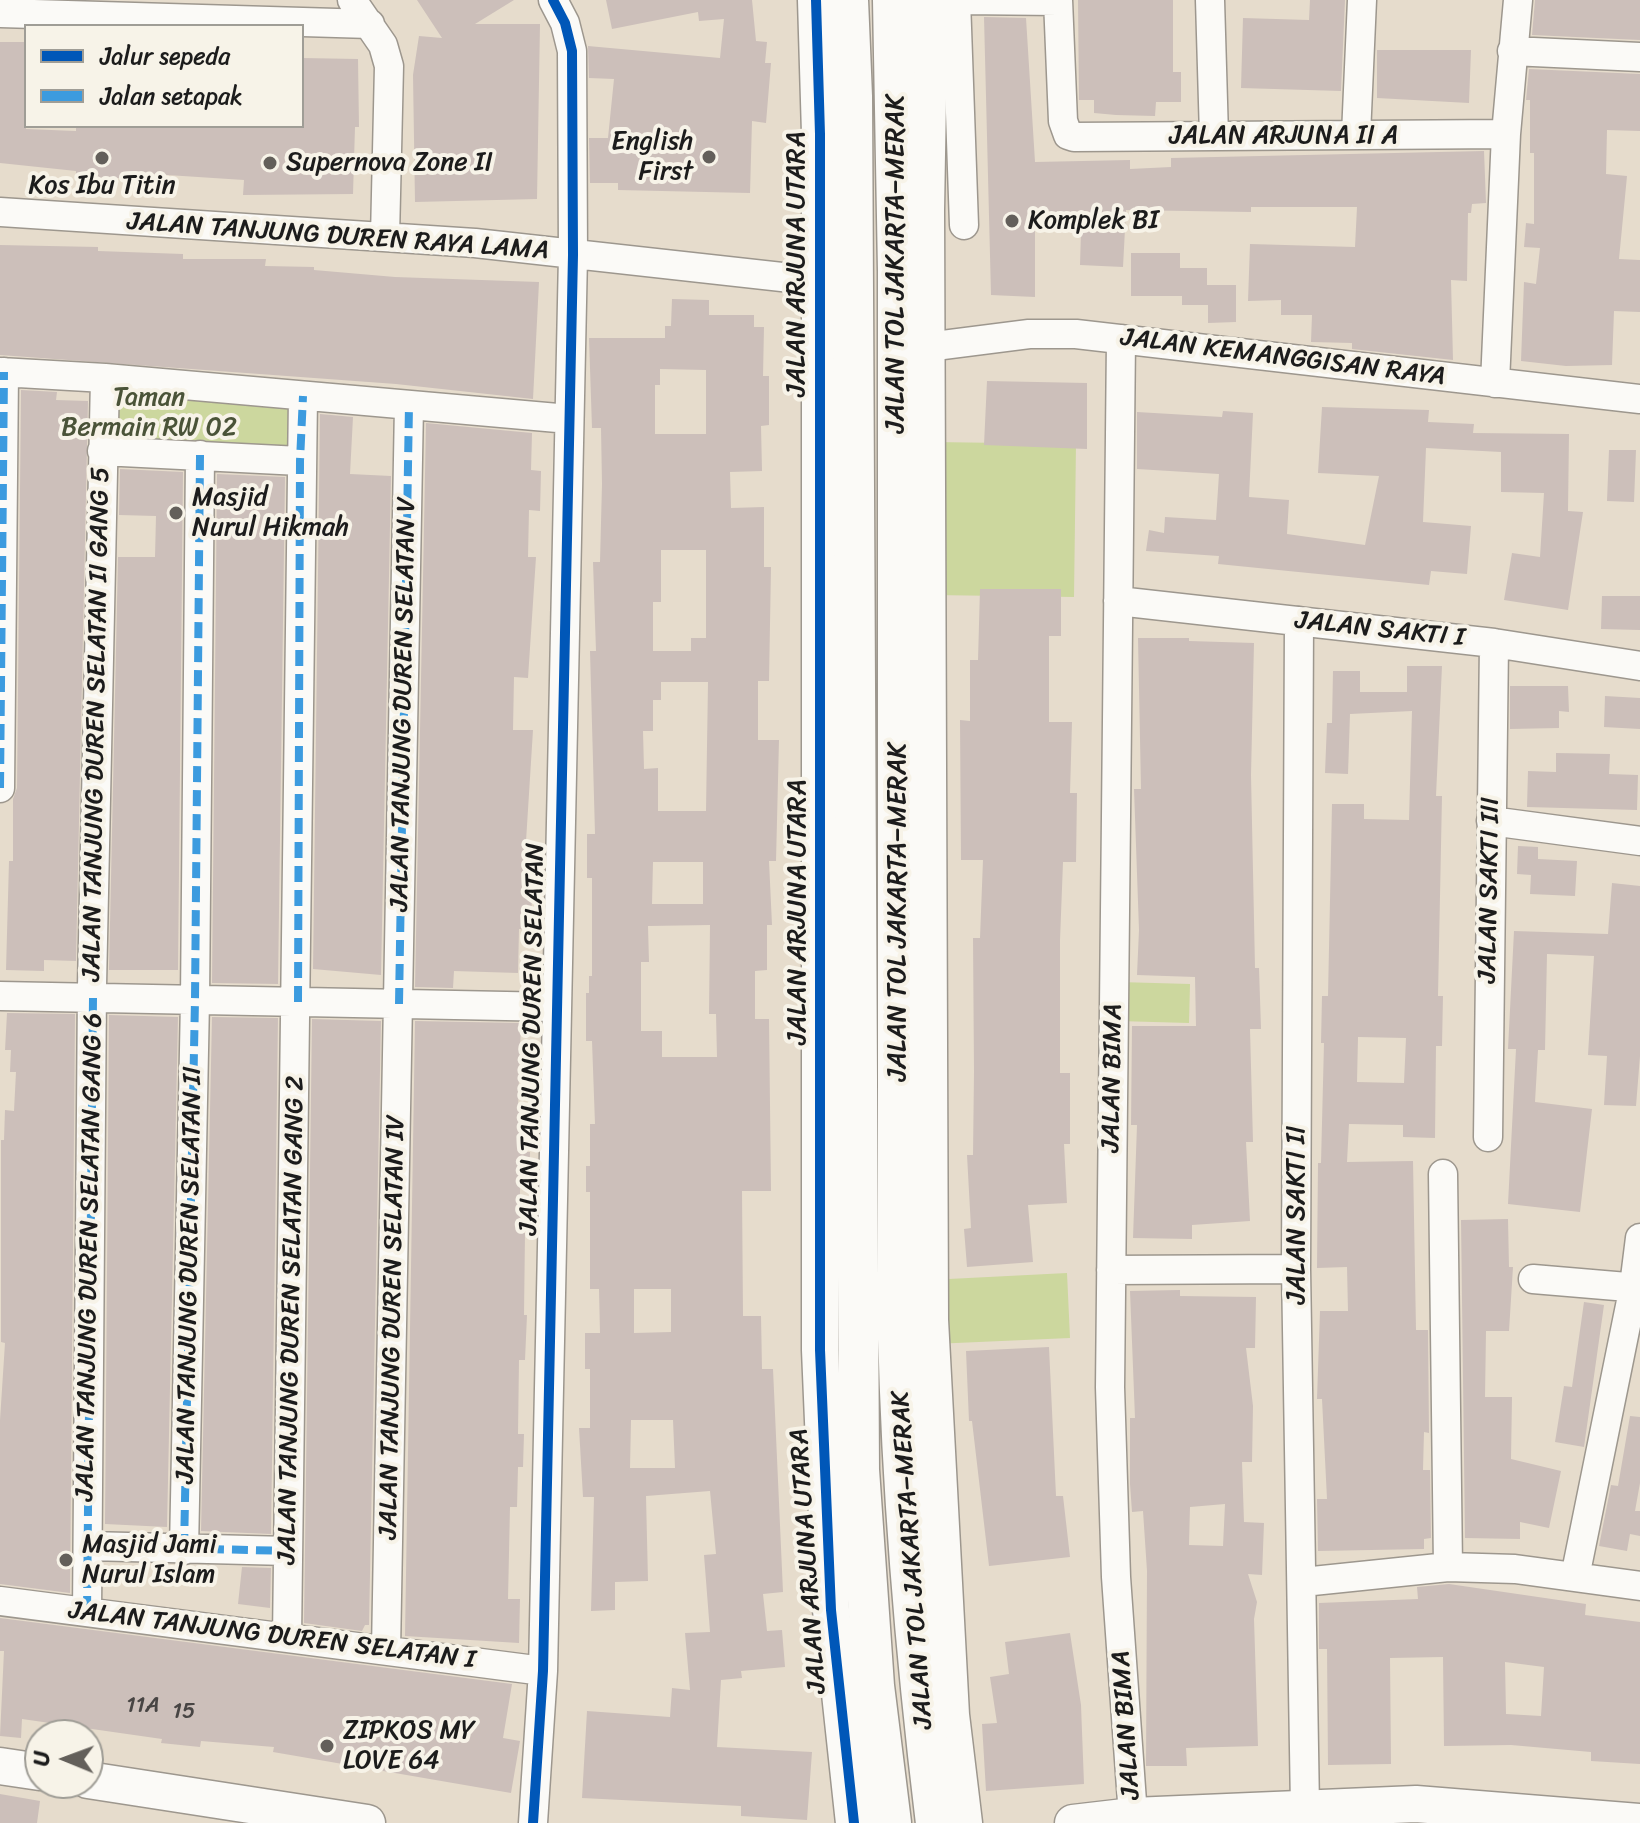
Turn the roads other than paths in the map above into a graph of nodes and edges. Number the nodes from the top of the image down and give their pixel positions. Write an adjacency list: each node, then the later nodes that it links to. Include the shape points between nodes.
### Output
1 (352, 0): 16 (street)
2 (553, 0): 25 (street, JALAN TANJUNG DUREN SELATAN, via 572,51)
3 (816, 0): 26 (main road, JALAN ARJUNA UTARA)
4 (848, 0): 82 (highway, JALAN TOL JAKARTA–MERAK, via 858,1424 874,1686)
5 (893, 0): 83 (highway, JALAN TOL JAKARTA–MERAK, via 901,1465)
6 (925, 0): 28 (main road)
7 (956, 0): 23 (street)
8 (962, 0): 9 (street)
9 (1058, 0): 21 (street, JALAN ARJUNA II A, via 1065,130 1074,137)
10 (1210, 0): 21 (street)
11 (1362, 0): 20 (street)
12 (1518, 0): 17 (street)
13 (41, 7): 14 (street); 15 (street)
14 (207, 9): 16 (street)
15 (0, 13)
16 (370, 24): 24 (street, via 389,66)
17 (1512, 51): 18 (street); 19 (street)
18 (1640, 57)
19 (1506, 134): 20 (street, JALAN ARJUNA II A); 31 (street)
20 (1356, 135): 21 (street, JALAN ARJUNA II A)
21 (1214, 136)
22 (0, 212): 24 (street, JALAN TANJUNG DUREN RAYA LAMA)
23 (964, 225)
24 (385, 237): 25 (street, JALAN TANJUNG DUREN RAYA LAMA)
25 (573, 255): 26 (street, JALAN TANJUNG DUREN RAYA LAMA); 35 (street, JALAN TANJUNG DUREN SELATAN)
26 (818, 281): 81 (main road, JALAN ARJUNA UTARA, via 820,1350 831,1610)
27 (1121, 339): 28 (street, JALAN KEMANGGISAN RAYA, via 1029,334); 31 (street, JALAN KEMANGGISAN RAYA); 39 (street, JALAN BIMA)
28 (927, 347): 84 (main road, via 930,1320 951,1715)
29 (2, 372): 30 (street); 43 (street)
30 (105, 378): 32 (street); 36 (street)
31 (1495, 383): 33 (street, JALAN KEMANGGISAN RAYA)
32 (303, 396): 34 (street); 38 (street, JALAN TANJUNG DUREN SELATAN GANG 2)
33 (1640, 399)
34 (409, 405): 35 (street); 50 (street, JALAN TANJUNG DUREN SELATAN V)
35 (569, 419): 51 (street, JALAN TANJUNG DUREN SELATAN)
36 (102, 451): 37 (street); 47 (street, JALAN TANJUNG DUREN SELATAN II GANG 5)
37 (200, 455): 38 (street); 48 (street, JALAN TANJUNG DUREN SELATAN II)
38 (300, 461): 49 (street, JALAN TANJUNG DUREN SELATAN GANG 2)
39 (1118, 601): 40 (street, JALAN SAKTI I); 56 (street, JALAN BIMA)
40 (1299, 621): 41 (street, JALAN SAKTI I); 55 (street, JALAN SAKTI II)
41 (1494, 643): 42 (street, JALAN SAKTI I); 44 (street, JALAN SAKTI III)
42 (1640, 666)
43 (0, 788)
44 (1491, 821): 45 (street); 52 (street, JALAN SAKTI III)
45 (1640, 841)
46 (0, 996): 47 (street)
47 (93, 998): 48 (street); 59 (street, JALAN TANJUNG DUREN SELATAN GANG 6)
48 (195, 1000): 49 (street); 60 (street, JALAN TANJUNG DUREN SELATAN II)
49 (298, 1002): 50 (street); 61 (street, JALAN TANJUNG DUREN SELATAN GANG 2)
50 (399, 1004): 51 (street); 69 (street, JALAN TANJUNG DUREN SELATAN IV)
51 (556, 1007): 70 (street, JALAN TANJUNG DUREN SELATAN)
52 (1488, 1137)
53 (1443, 1174): 62 (street)
54 (1640, 1238): 58 (street)
55 (1296, 1269): 56 (street); 64 (street, JALAN SAKTI II)
56 (1111, 1270): 76 (street, JALAN BIMA, via 1116,1577)
57 (1533, 1279): 58 (street)
58 (1637, 1287): 63 (street)
59 (88, 1546): 60 (street); 67 (street, JALAN TANJUNG DUREN SELATAN GANG 6)
60 (184, 1550): 61 (street)
61 (288, 1551): 68 (street, JALAN TANJUNG DUREN SELATAN GANG 2)
62 (1448, 1567): 63 (street); 64 (street)
63 (1575, 1577): 65 (street)
64 (1303, 1582): 75 (street, JALAN SAKTI II)
65 (1640, 1586)
66 (0, 1601): 67 (street, JALAN TANJUNG DUREN SELATAN I)
67 (87, 1612): 68 (street, JALAN TANJUNG DUREN SELATAN I)
68 (287, 1638): 69 (street, JALAN TANJUNG DUREN SELATAN I)
69 (386, 1650): 70 (street, JALAN TANJUNG DUREN SELATAN I)
70 (543, 1671): 80 (street, JALAN TANJUNG DUREN SELATAN)
71 (0, 1766): 72 (main road)
72 (24, 1770)
73 (104, 1783): 77 (main road)
74 (1416, 1804): 75 (main road); 78 (main road); 86 (main road)
75 (1305, 1808): 76 (main road)
76 (1133, 1816): 85 (main road)
77 (284, 1817): 79 (main road)
78 (1640, 1822)
79 (367, 1823)
80 (533, 1823)
81 (854, 1823)
82 (891, 1823)
83 (936, 1823)
84 (964, 1823)
85 (1073, 1823)
86 (1356, 1823)

